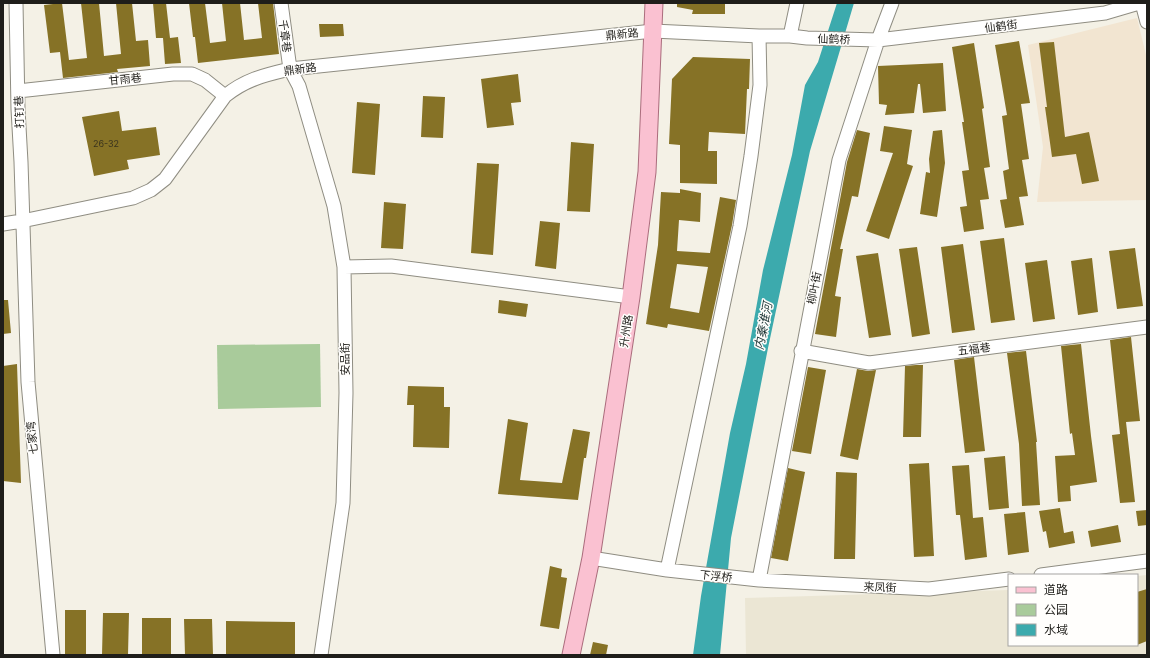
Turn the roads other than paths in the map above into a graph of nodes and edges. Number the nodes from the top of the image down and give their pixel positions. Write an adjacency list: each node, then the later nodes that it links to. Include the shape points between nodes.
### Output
1 (16, 3): 14 (street, 打钉巷)
2 (281, 3): 13 (street, 千章巷)
3 (654, 3): 8 (main road, 升州路)
4 (797, 3): 10 (street)
5 (892, 3): 12 (street, 柳叶街)
6 (1141, 3): 7 (street); 12 (street, 仙鹤街, via 1105,13)
7 (1147, 22)
8 (653, 31): 9 (street); 13 (street, 鼎新路); 19 (main road, 升州路, via 647,172)
9 (759, 36): 10 (street); 24 (street, via 760,85 740,226)
10 (790, 36): 11 (street, 仙鹤桥)
11 (861, 40): 12 (street, 仙鹤街)
12 (878, 40): 21 (street, 柳叶街, via 839,160)
13 (290, 69): 15 (street, 鼎新路, via 255,78); 18 (street, 安品街, via 299,86 334,206)
14 (18, 91): 15 (street, 甘雨巷, via 192,74 205,80); 16 (street, 打钉巷)
15 (225, 96): 16 (street, 鼎新路, via 166,179 151,190 133,198)
16 (22, 221): 17 (street, 鼎新路); 28 (street, 七家湾, via 30,413)
17 (3, 224)
18 (344, 268): 19 (street, via 391,266); 29 (street, 安品街, via 346,393 343,503)
19 (631, 297): 22 (main road, 升州路)
20 (1147, 327): 21 (street, 五福巷, via 869,363)
21 (801, 351): 27 (street, 柳叶街)
22 (591, 558): 24 (street); 30 (main road, 升州路)
23 (1147, 561): 25 (street)
24 (667, 570): 27 (street, 下浮桥)
25 (1048, 574)
26 (1008, 579): 27 (street, 来凤街, via 929,589)
27 (754, 580)
28 (53, 655)
29 (322, 655)
30 (571, 655)

